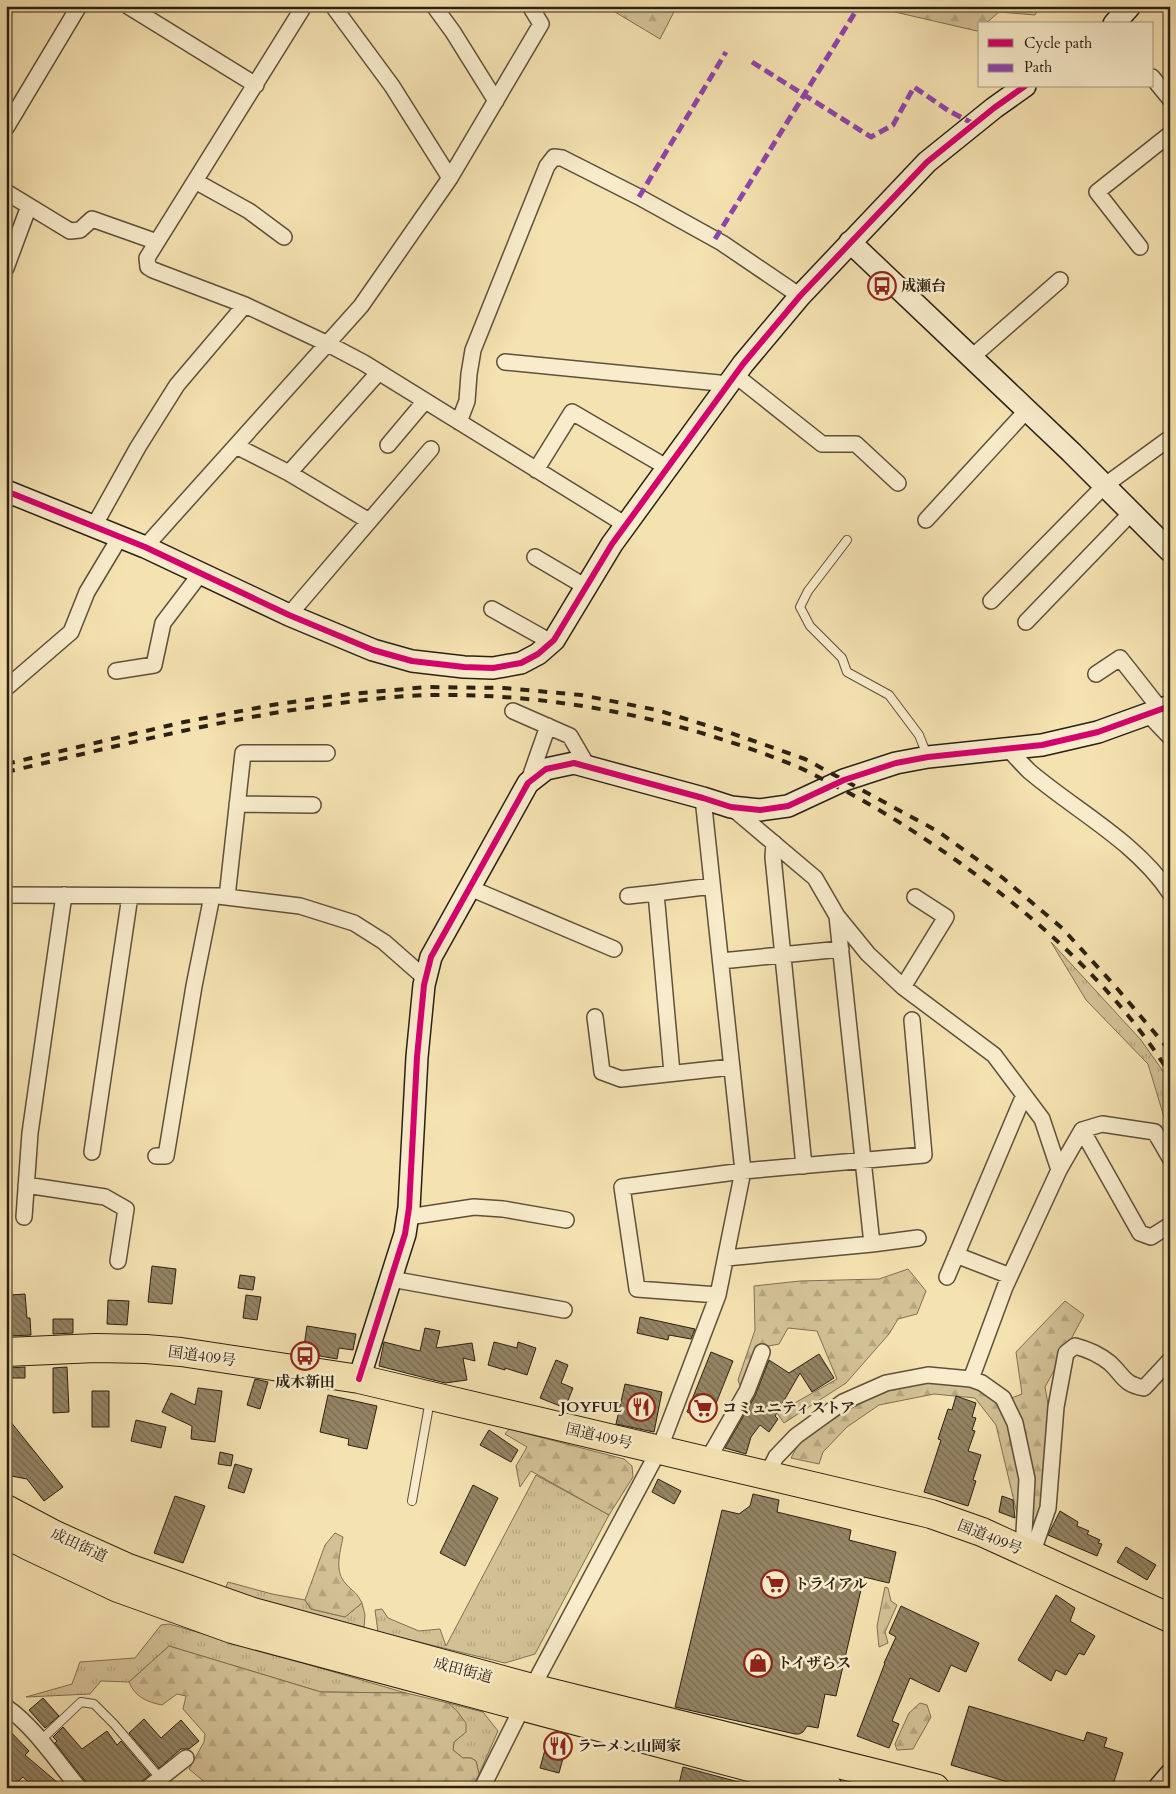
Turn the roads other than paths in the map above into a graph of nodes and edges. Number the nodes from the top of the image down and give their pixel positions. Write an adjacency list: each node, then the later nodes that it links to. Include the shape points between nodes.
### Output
1 (79, 6): 14 (street)
2 (128, 6): 10 (street)
3 (304, 6): 10 (street)
4 (333, 6): 16 (street, via 392,86)
5 (434, 6): 13 (street)
6 (530, 6): 13 (street, via 541,24)
7 (1130, 6): 8 (street)
8 (1116, 22)
9 (1154, 79): 12 (street)
10 (256, 85): 17 (street)
11 (1022, 88): 22 (street, via 927,162)
12 (1170, 99)
13 (496, 101): 16 (street)
14 (6, 128)
15 (1170, 134): 23 (street, via 1097,192)
16 (450, 178): 28 (street, via 360,306)
17 (196, 181): 20 (street, via 249,211); 21 (street)
18 (6, 192): 19 (street)
19 (29, 206): 21 (street, via 70,231 80,230 92,219); 24 (street)
20 (284, 236)
21 (157, 242): 27 (street, via 147,258 148,266 153,270)
22 (850, 242): 26 (street); 29 (street)
23 (1140, 247)
24 (6, 268)
25 (1060, 280): 29 (street)
26 (800, 296): 32 (street); 35 (street, via 722,243 639,197 562,158 554,157 546,166 473,350 467,401)
27 (245, 305): 28 (street); 50 (street, via 177,385)
28 (328, 344): 31 (street); 38 (street)
29 (972, 358): 34 (street)
30 (504, 362): 32 (street)
31 (379, 372): 33 (street); 42 (street)
32 (732, 380): 40 (street); 43 (street, via 822,444 856,444)
33 (425, 401): 35 (street); 37 (street)
34 (1027, 410): 44 (street); 47 (street)
35 (459, 422): 41 (street)
36 (1170, 438): 44 (street)
37 (388, 445)
38 (236, 446): 42 (street); 53 (street)
39 (431, 449): 48 (street)
40 (668, 468): 41 (street, via 572,412); 49 (street)
41 (536, 470): 49 (street)
42 (289, 473): 48 (street)
43 (898, 483)
44 (1104, 486): 46 (street); 58 (street)
45 (6, 491): 50 (street)
46 (1132, 513): 54 (street); 61 (street)
47 (926, 520)
48 (370, 521): 60 (street)
49 (626, 525): 57 (street)
50 (94, 526): 51 (street)
51 (120, 537): 53 (street); 65 (street, via 87,592 71,632)
52 (847, 540): 72 (lane, via 800,607 810,626 842,658 847,672 889,695 919,735)
53 (145, 547): 56 (street)
54 (1170, 551)
55 (536, 557): 57 (street)
56 (201, 573): 60 (street); 63 (street, via 163,623 154,665)
57 (586, 587): 62 (street)
58 (991, 601)
59 (492, 609): 62 (street)
60 (289, 615): 62 (street, via 373,650 412,661 464,667 493,668 521,663)
61 (1026, 622)
62 (551, 642)
63 (116, 671)
64 (1096, 674): 66 (street, via 1120,658)
65 (6, 688)
66 (1160, 710): 69 (street); 70 (street, via 1098,732)
67 (513, 711): 68 (street)
68 (548, 726): 73 (street, via 570,736); 74 (street)
69 (1170, 737)
70 (1008, 749): 72 (street); 83 (street, via 1029,770 1124,843)
71 (327, 754): 76 (street, via 242,753)
72 (928, 757): 78 (street, via 896,763 844,780 788,806 760,810)
73 (588, 767): 74 (street, via 574,763 546,769); 75 (street)
74 (528, 783): 81 (street)
75 (703, 798): 78 (street); 80 (street)
76 (237, 804): 77 (street); 89 (street)
77 (313, 805)
78 (731, 807): 79 (street)
79 (774, 843): 91 (street, via 815,878); 94 (street)
80 (712, 886): 82 (street); 95 (street)
81 (470, 888): 92 (street); 96 (street, via 431,957)
82 (656, 892): 88 (street); 101 (street)
83 (1170, 893)
84 (6, 895): 85 (street)
85 (64, 895): 86 (street); 111 (street, via 30,1133)
86 (130, 896): 87 (street); 104 (street)
87 (212, 896): 89 (street); 105 (street, via 166,1156)
88 (628, 896)
89 (227, 897): 96 (street, via 300,906 354,924 384,942)
90 (915, 897): 97 (street, via 946,916)
91 (837, 916): 93 (street); 97 (street, via 868,954)
92 (614, 948)
93 (841, 949): 94 (street); 107 (street)
94 (783, 954): 95 (street); 108 (street)
95 (721, 961): 100 (street)
96 (425, 978): 112 (street)
97 (903, 987): 102 (street, via 994,1055)
98 (595, 1017): 101 (street, via 602,1072 621,1079)
99 (912, 1020): 107 (street, via 924,1155)
100 (732, 1067): 101 (street); 110 (street)
101 (672, 1073)
102 (1024, 1095): 109 (street, via 1042,1119); 118 (street)
103 (1082, 1130): 106 (street, via 1102,1124 1155,1132); 109 (street); 115 (street, via 1140,1233 1151,1237)
104 (92, 1152)
105 (156, 1156)
106 (1170, 1158)
107 (864, 1161): 108 (street); 117 (street)
108 (804, 1166): 110 (street)
109 (1059, 1170): 121 (street)
110 (743, 1171): 119 (street); 124 (street, via 622,1187 637,1289)
111 (26, 1185): 113 (street); 120 (street, via 105,1197 126,1209)
112 (408, 1216): 114 (street, via 474,1207); 123 (street)
113 (24, 1217)
114 (566, 1220)
115 (1170, 1225)
116 (918, 1238): 117 (street)
117 (872, 1244): 119 (street)
118 (956, 1255): 121 (street); 122 (street)
119 (726, 1258): 124 (street)
120 (118, 1261)
121 (1010, 1276): 129 (street)
122 (947, 1277)
123 (391, 1279): 125 (street); 130 (street)
124 (718, 1295): 132 (street)
125 (564, 1310)
126 (6, 1352): 130 (highway, 国道409号, via 146,1349)
127 (762, 1352): 133 (street, via 747,1391)
128 (1170, 1360): 138 (street, via 1144,1388 1130,1385 1109,1362 1087,1349 1075,1346 1066,1353 1056,1407 1048,1508)
129 (971, 1378): 134 (street, via 928,1375 886,1383 843,1402 796,1436 776,1457); 138 (street, via 1004,1398 1015,1423 1027,1480)
130 (359, 1379): 131 (highway, 国道409号)
131 (430, 1396): 132 (highway, 国道409号); 135 (lane)
132 (659, 1450): 133 (highway, 国道409号); 140 (street)
133 (707, 1461): 134 (highway, 国道409号)
134 (767, 1475): 138 (highway, 国道409号, via 931,1514)
135 (412, 1501)
136 (6, 1509): 140 (highway, 成田街道, via 128,1568 253,1612)
137 (6, 1534): 140 (highway, 成田街道, via 118,1588 232,1629)
138 (1028, 1552): 139 (highway, 国道409号)
139 (1170, 1618)
140 (527, 1697): 148 (street); 149 (highway, 成田街道); 150 (highway, 成田街道)
141 (6, 1707): 142 (street)
142 (40, 1741): 145 (lane, via 82,1702 94,1704); 146 (street)
143 (186, 1758): 145 (street)
144 (1170, 1775): 151 (street)
145 (160, 1778): 147 (street)
146 (79, 1788)
147 (148, 1788)
148 (482, 1788)
149 (828, 1788)
150 (935, 1788)
151 (1159, 1788)

